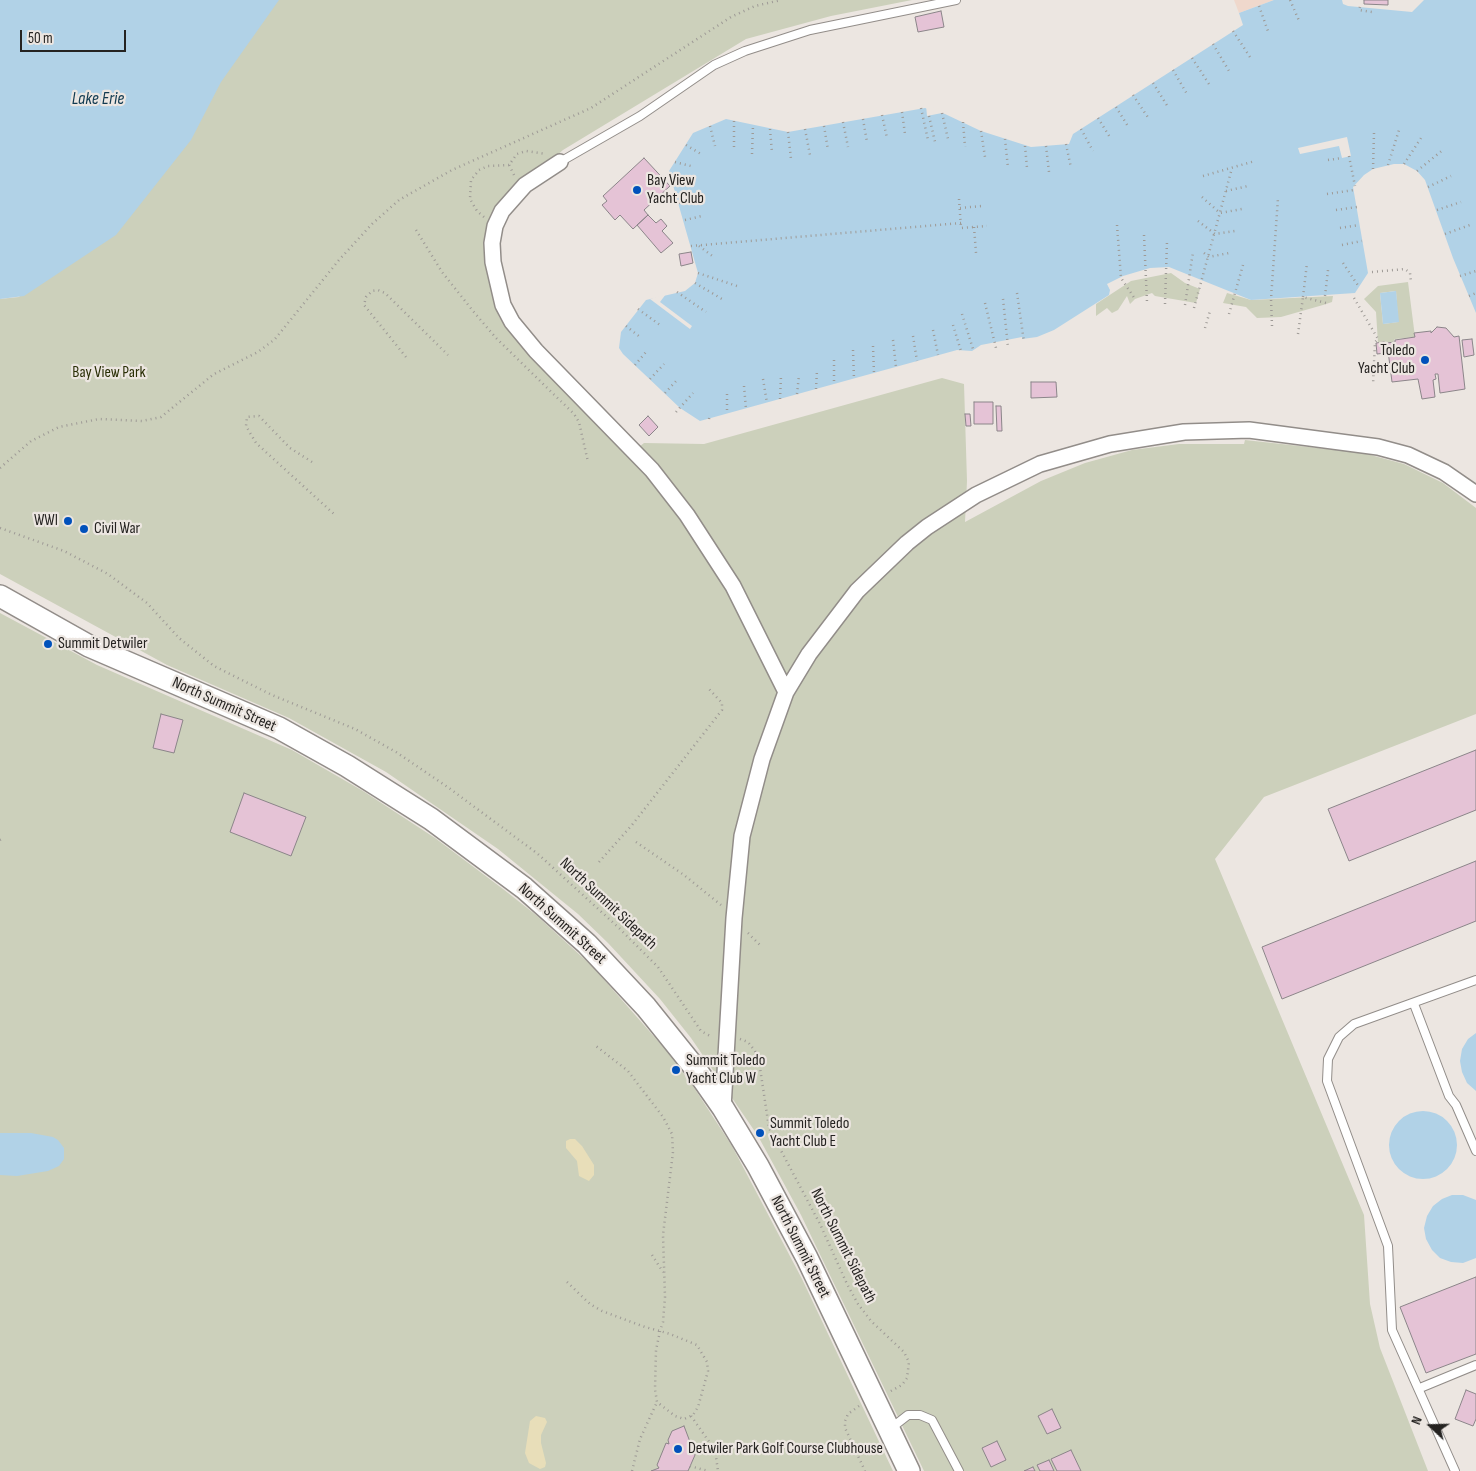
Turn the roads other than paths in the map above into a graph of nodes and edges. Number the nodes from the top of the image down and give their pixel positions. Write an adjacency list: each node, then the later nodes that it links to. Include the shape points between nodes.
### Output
1 (956, 0): 2 (lane, via 810,30 745,51 714,65 640,116)
2 (560, 162): 5 (street, via 525,185 502,210 495,226 492,243 494,269 504,305 512,322 536,351 652,470 687,515 733,586)
3 (1476, 494): 5 (street, via 1444,472 1408,455 1378,447 1259,431 1148,436 1074,453 1040,464 976,495 907,543 857,591 831,622)
4 (0, 596): 8 (main road, North Summit Street, via 89,646 279,728 431,818 524,888 587,944 652,1014)
5 (786, 692): 8 (street, via 762,759 742,836)
6 (1476, 980): 7 (lane)
7 (1414, 1004): 9 (lane, via 1449,1096); 11 (lane, via 1354,1024 1339,1037 1328,1059 1327,1081 1388,1246 1392,1330)
8 (723, 1108): 12 (main road, North Summit Street, via 807,1258)
9 (1476, 1151)
10 (1476, 1365): 11 (lane)
11 (1420, 1388): 15 (lane)
12 (889, 1429): 13 (main road, North Summit Street); 14 (lane, via 908,1415 932,1420)
13 (909, 1471)
14 (959, 1471)
15 (1455, 1471)

